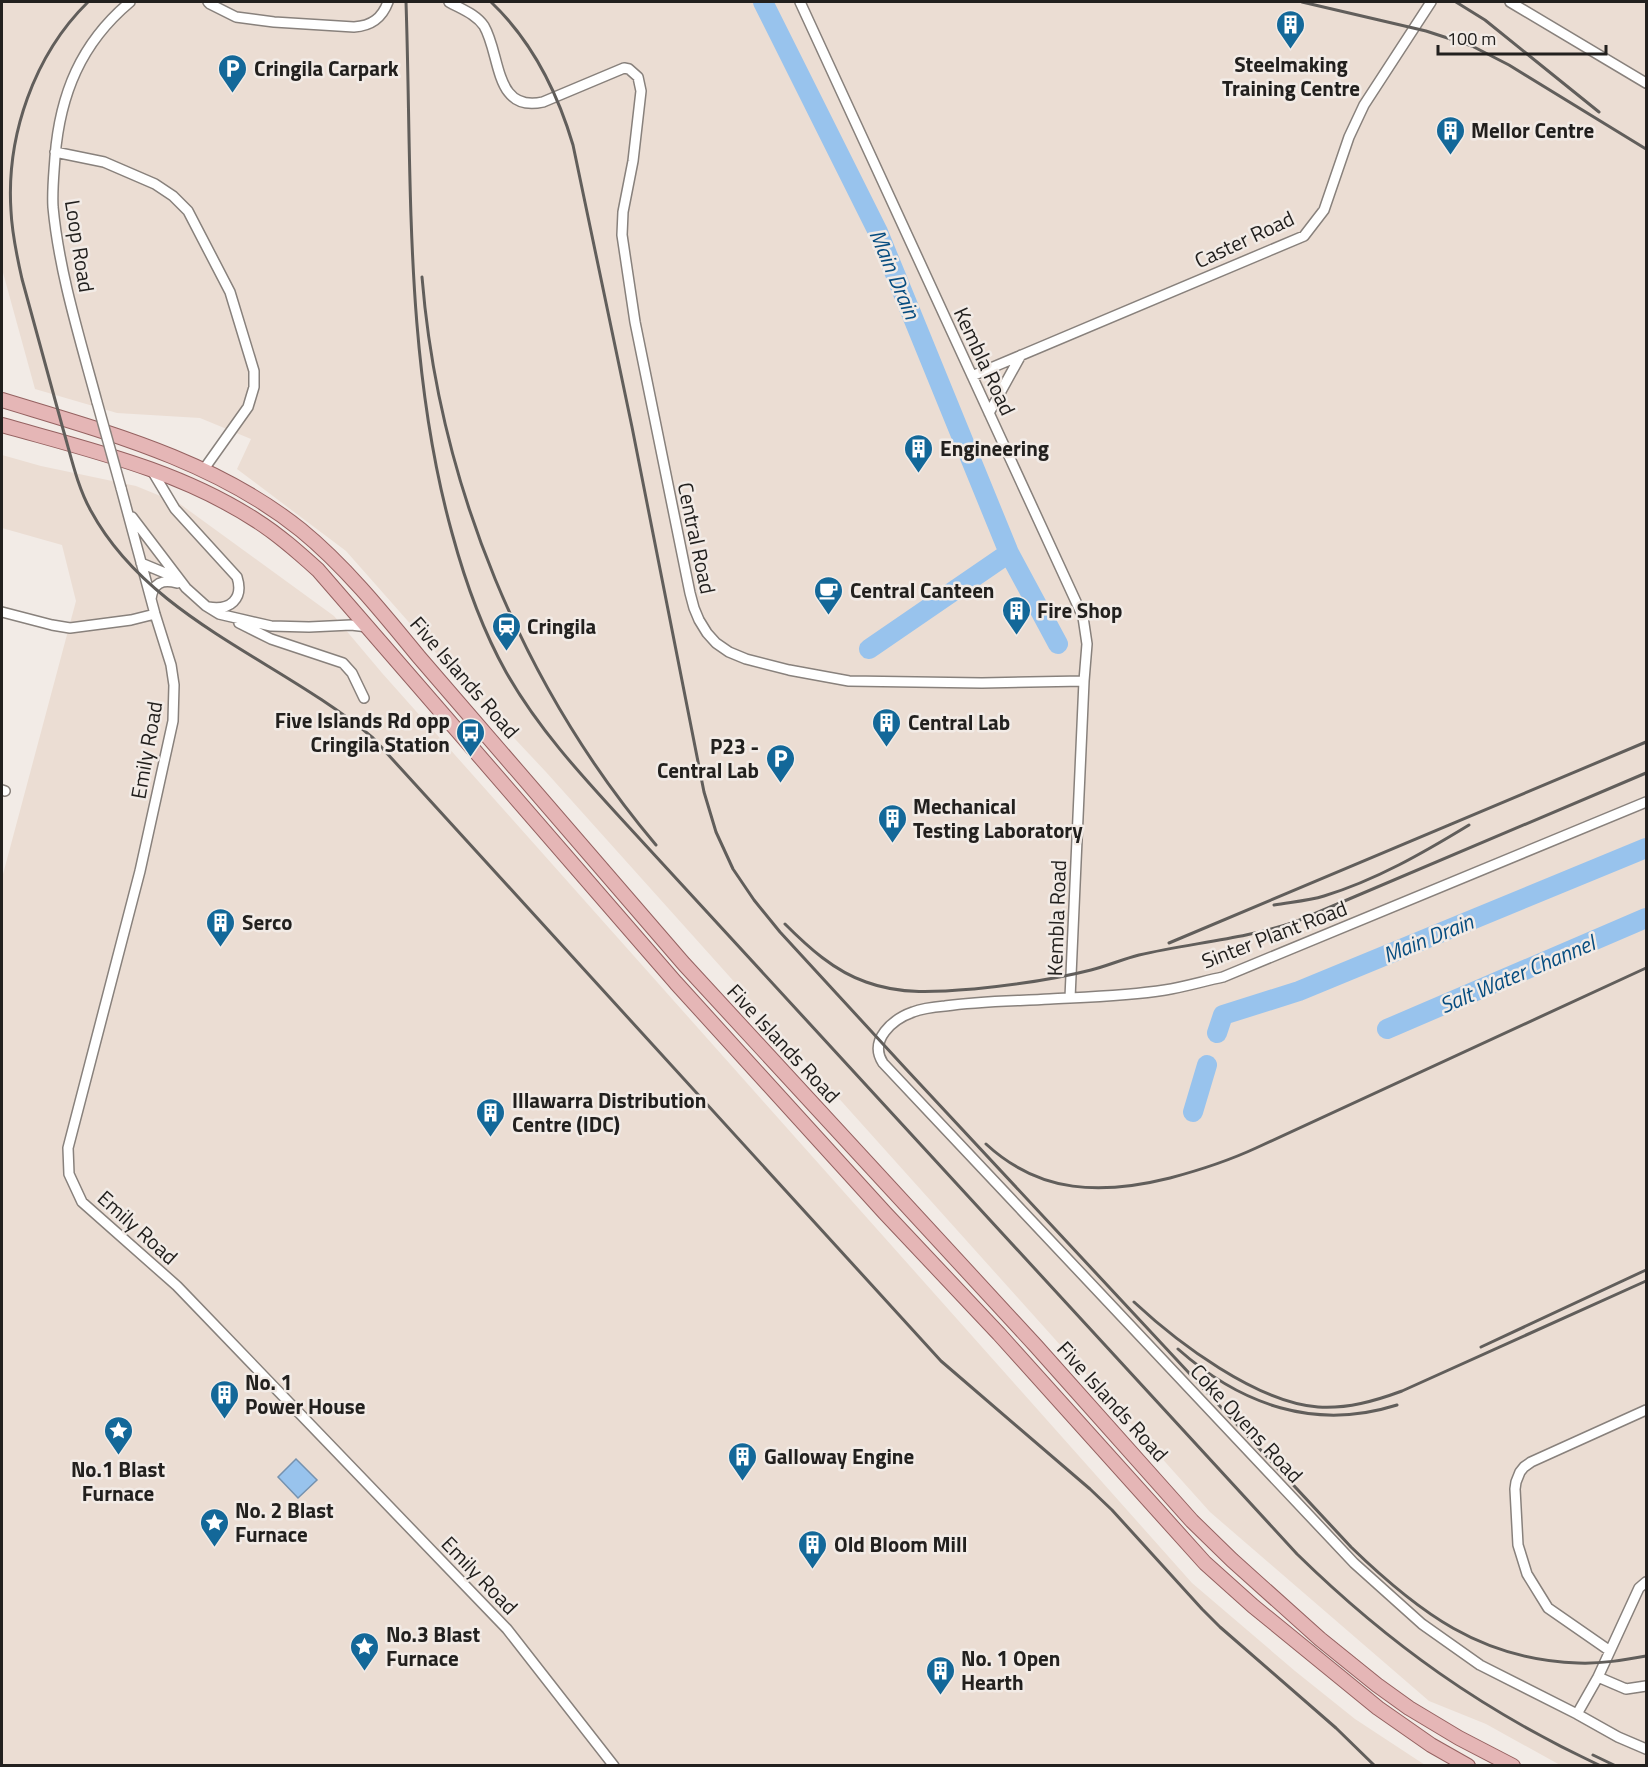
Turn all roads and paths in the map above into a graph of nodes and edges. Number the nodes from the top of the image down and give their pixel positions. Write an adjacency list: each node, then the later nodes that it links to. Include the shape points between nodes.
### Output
1 (130, 2): 9 (street, Loop Road, via 101,30 81,58 64,103)
2 (208, 2): 3 (street, via 236,17 354,27 375,21)
3 (388, 2)
4 (800, 2): 11 (street, Kembla Road)
5 (1431, 2): 10 (street, Caster Road, via 1364,105 1324,210 1304,236)
6 (1510, 2): 8 (street)
7 (453, 4): 28 (street, Central Road, via 483,26 505,88 521,102 537,104 624,68 638,77 641,92 622,235 635,322 690,594 707,633 716,643 746,659 849,681)
8 (1647, 83)
9 (55, 152): 16 (street, via 104,162 173,196 188,211 230,292 254,371 254,387 248,407); 17 (street, Loop Road, bridge, via 53,205 67,287)
10 (1021, 355): 11 (street, Caster Road); 13 (street)
11 (972, 376): 13 (street, Kembla Road)
12 (2, 400): 16 (main road, Five Islands Road, via 158,449)
13 (989, 412): 28 (street, Kembla Road, via 1083,617 1087,644)
14 (2, 425): 15 (main road, Five Islands Road)
15 (150, 468): 21 (street, via 175,509 237,577 239,590 234,602 223,607); 26 (main road, Five Islands Road, via 234,507 276,535 318,570)
16 (204, 469): 42 (main road, Five Islands Road, via 301,530 379,608 684,964 1192,1521 1320,1639 1408,1708)
17 (128, 510): 18 (street, Loop Road); 19 (street, Loop Road)
18 (141, 563): 19 (street); 20 (street, Emily Road)
19 (184, 587): 20 (street, via 169,581 160,583 153,588); 21 (street, Loop Road)
20 (151, 598): 23 (street, Emily Road)
21 (206, 606): 24 (street, Loop Road)
22 (2, 612): 23 (street, via 70,628)
23 (155, 614): 40 (street, Emily Road, via 173,676 173,721 140,871 68,1148 69,1174 82,1202 177,1286 507,1629)
24 (219, 614): 25 (street, Loop Road); 27 (street)
25 (255, 621): 26 (street, Loop Road, via 271,626); 27 (street)
26 (368, 627): 41 (main road, Five Islands Road, via 676,983 1205,1563 1377,1708)
27 (292, 646): 29 (street, via 346,666)
28 (1084, 681): 31 (street, Kembla Road)
29 (364, 698)
30 (1647, 802): 31 (street, Sinter Plant Road, via 1223,977 1166,990)
31 (1070, 998): 32 (street, Sinter Plant Road, via 920,1009 890,1026 879,1040)
32 (878, 1051): 38 (street, Coke Ovens Road, via 883,1063 1354,1563 1422,1624 1480,1665)
33 (1647, 1410): 35 (street, via 1531,1462 1516,1482 1518,1545 1527,1574 1548,1608)
34 (1647, 1582): 35 (street, via 1639,1588)
35 (1610, 1651): 36 (street)
36 (1598, 1677): 37 (street, via 1626,1689); 38 (street)
37 (1647, 1686)
38 (1577, 1714): 39 (street, Coke Ovens Road)
39 (1647, 1749)
40 (614, 1766)
41 (1468, 1766)
42 (1513, 1766)

